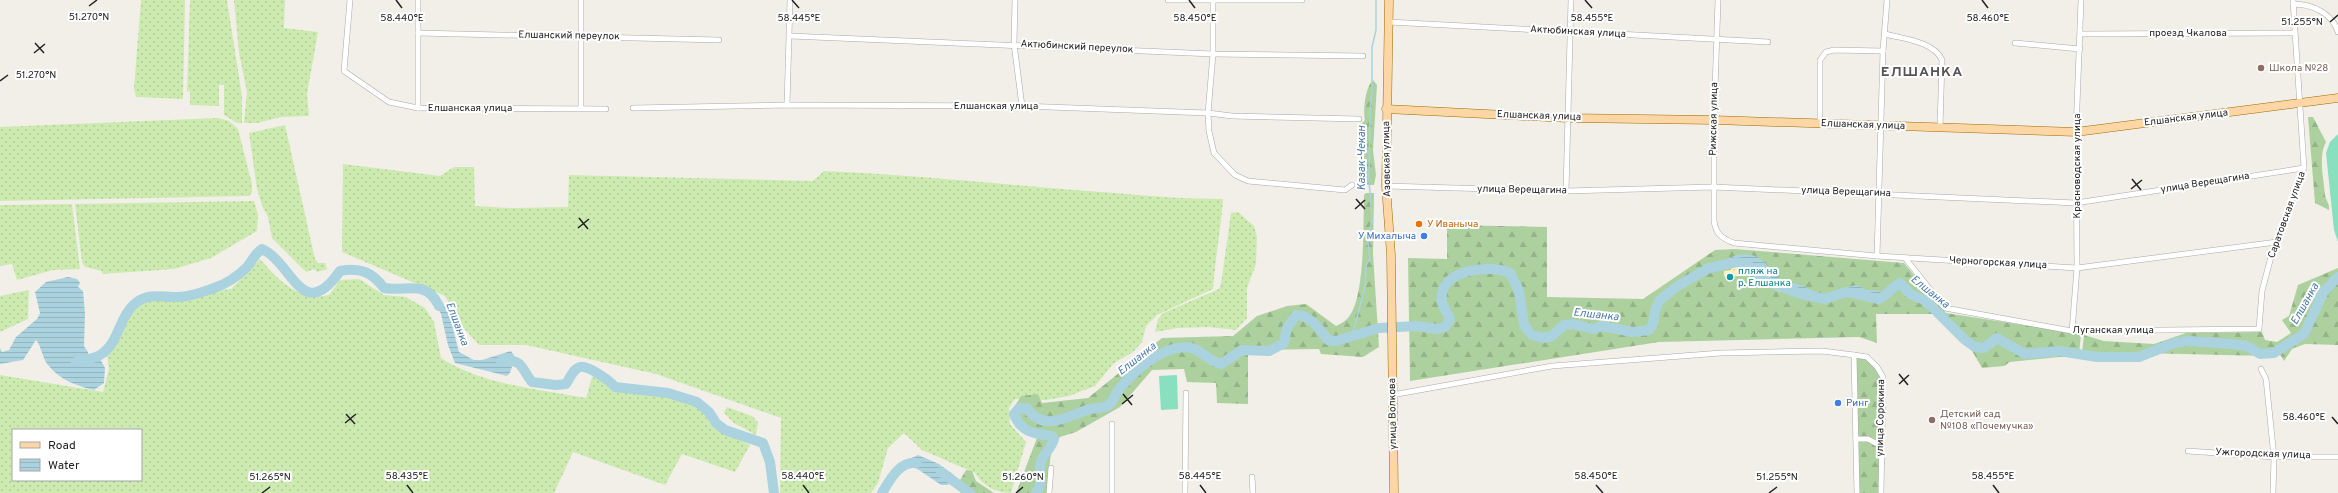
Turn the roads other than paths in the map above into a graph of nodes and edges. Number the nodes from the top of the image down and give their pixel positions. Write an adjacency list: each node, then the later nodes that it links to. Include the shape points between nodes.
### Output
1 (350, 0): 37 (street, Елшанская улица, via 344,71 389,102)
2 (418, 0): 18 (street)
3 (581, 0): 23 (street)
4 (790, 0): 22 (street)
5 (1015, 0): 28 (street)
6 (1168, 0): 13 (street)
7 (1302, 0): 13 (street)
8 (1389, 0): 15 (main road, Азовская улица)
9 (1571, 0): 16 (street)
10 (1718, 0): 24 (street, Рижская улица)
11 (1887, 0): 20 (street)
12 (2081, 0): 21 (street, Красноводская улица)
13 (1213, 1): 31 (street)
14 (2293, 2): 17 (street, Саратовская улица, via 2306,5 2331,18); 19 (street, Саратовская улица)
15 (1388, 22): 16 (street, Актюбинская улица); 41 (main road, Азовская улица)
16 (1569, 31): 24 (street, Актюбинская улица); 43 (street)
17 (2338, 32)
18 (418, 33): 23 (street, Елшанский переулок); 37 (street)
19 (2294, 33): 21 (street, проезд Чкалова); 34 (street, Саратовская улица)
20 (1885, 34): 30 (street); 48 (street, via 1932,47 1939,54 1942,60)
21 (2081, 34): 29 (street, Красноводская улица)
22 (790, 36): 28 (street, Актюбинский переулок); 35 (street)
23 (582, 37): 25 (street, Елшанский переулок); 38 (street)
24 (1717, 39): 26 (street, Актюбинская улица); 45 (street, Рижская улица)
25 (719, 40)
26 (1768, 42)
27 (2015, 43): 29 (street)
28 (1014, 44): 31 (street, Актюбинский переулок); 36 (street)
29 (2080, 49): 49 (street, Красноводская улица)
30 (1883, 51): 46 (street, via 1826,52 1820,60); 47 (street)
31 (1213, 54): 32 (street, Актюбинский переулок); 42 (street)
32 (1363, 56)
33 (2338, 98): 34 (main road, Елшанская улица)
34 (2301, 104): 49 (main road, Елшанская улица); 50 (street, Саратовская улица)
35 (787, 105): 36 (street, Елшанская улица); 39 (street, Елшанская улица)
36 (1022, 106): 42 (street, Елшанская улица)
37 (418, 108): 38 (street, Елшанская улица)
38 (581, 108): 40 (street, Елшанская улица)
39 (633, 108)
40 (606, 109)
41 (1386, 109): 43 (main road, Елшанская улица); 52 (main road, Азовская улица)
42 (1208, 113): 44 (street, Елшанская улица, via 1232,116); 51 (street, via 1214,153 1235,175 1248,181 1345,190)
43 (1568, 118): 45 (main road, Елшанская улица); 54 (street)
44 (1359, 119)
45 (1714, 120): 46 (main road, Елшанская улица); 53 (street, Рижская улица)
46 (1820, 123): 47 (main road, Елшанская улица)
47 (1880, 125): 48 (main road, Елшанская улица); 55 (street)
48 (1940, 127): 49 (main road, Елшанская улица)
49 (2076, 132): 56 (street, Красноводская улица)
50 (2304, 168): 56 (street, улица Верещагина); 58 (street, Саратовская улица)
51 (1352, 185)
52 (1386, 186): 54 (street, улица Верещагина); 64 (main road, Азовская улица, via 1391,255)
53 (1713, 187): 54 (street, улица Верещагина); 55 (street, улица Верещагина); 57 (street, Рижская улица, via 1714,221)
54 (1566, 191)
55 (1878, 193): 56 (street, улица Верещагина); 59 (street)
56 (2076, 202): 61 (street, Красноводская улица)
57 (1719, 236): 59 (street, Черногорская улица, via 1734,243)
58 (2277, 242): 61 (street, Черногорская улица); 62 (street, Саратовская улица, via 2262,291)
59 (1877, 256): 60 (street, Черногорская улица)
60 (1905, 258): 61 (street, Черногорская улица); 63 (street, Луганская улица, via 1945,308)
61 (2077, 268): 63 (street, Красноводская улица)
62 (2259, 328): 63 (street, Луганская улица)
63 (2072, 331)
64 (1391, 334): 68 (main road, улица Волкова)
65 (1854, 355): 68 (street, улица Сорокина, via 1822,351 1721,353 1552,366); 70 (street); 71 (street, улица Сорокина, via 1873,362 1883,377)
66 (2261, 369): 73 (street, via 2266,379)
67 (1186, 393): 79 (street)
68 (1392, 395): 81 (main road, улица Волкова)
69 (1112, 424): 78 (street)
70 (1856, 439): 71 (street, via 1868,439); 82 (street)
71 (1881, 446): 83 (street, улица Сорокина)
72 (2188, 451): 73 (street, Ужгородская улица)
73 (2274, 457): 74 (street, Ужгородская улица); 84 (street)
74 (2338, 457)
75 (1051, 468): 77 (street)
76 (1252, 477): 80 (street)
77 (1050, 493)
78 (1112, 493)
79 (1185, 493)
80 (1252, 493)
81 (1394, 493)
82 (1857, 493)
83 (1881, 493)
84 (2273, 493)

